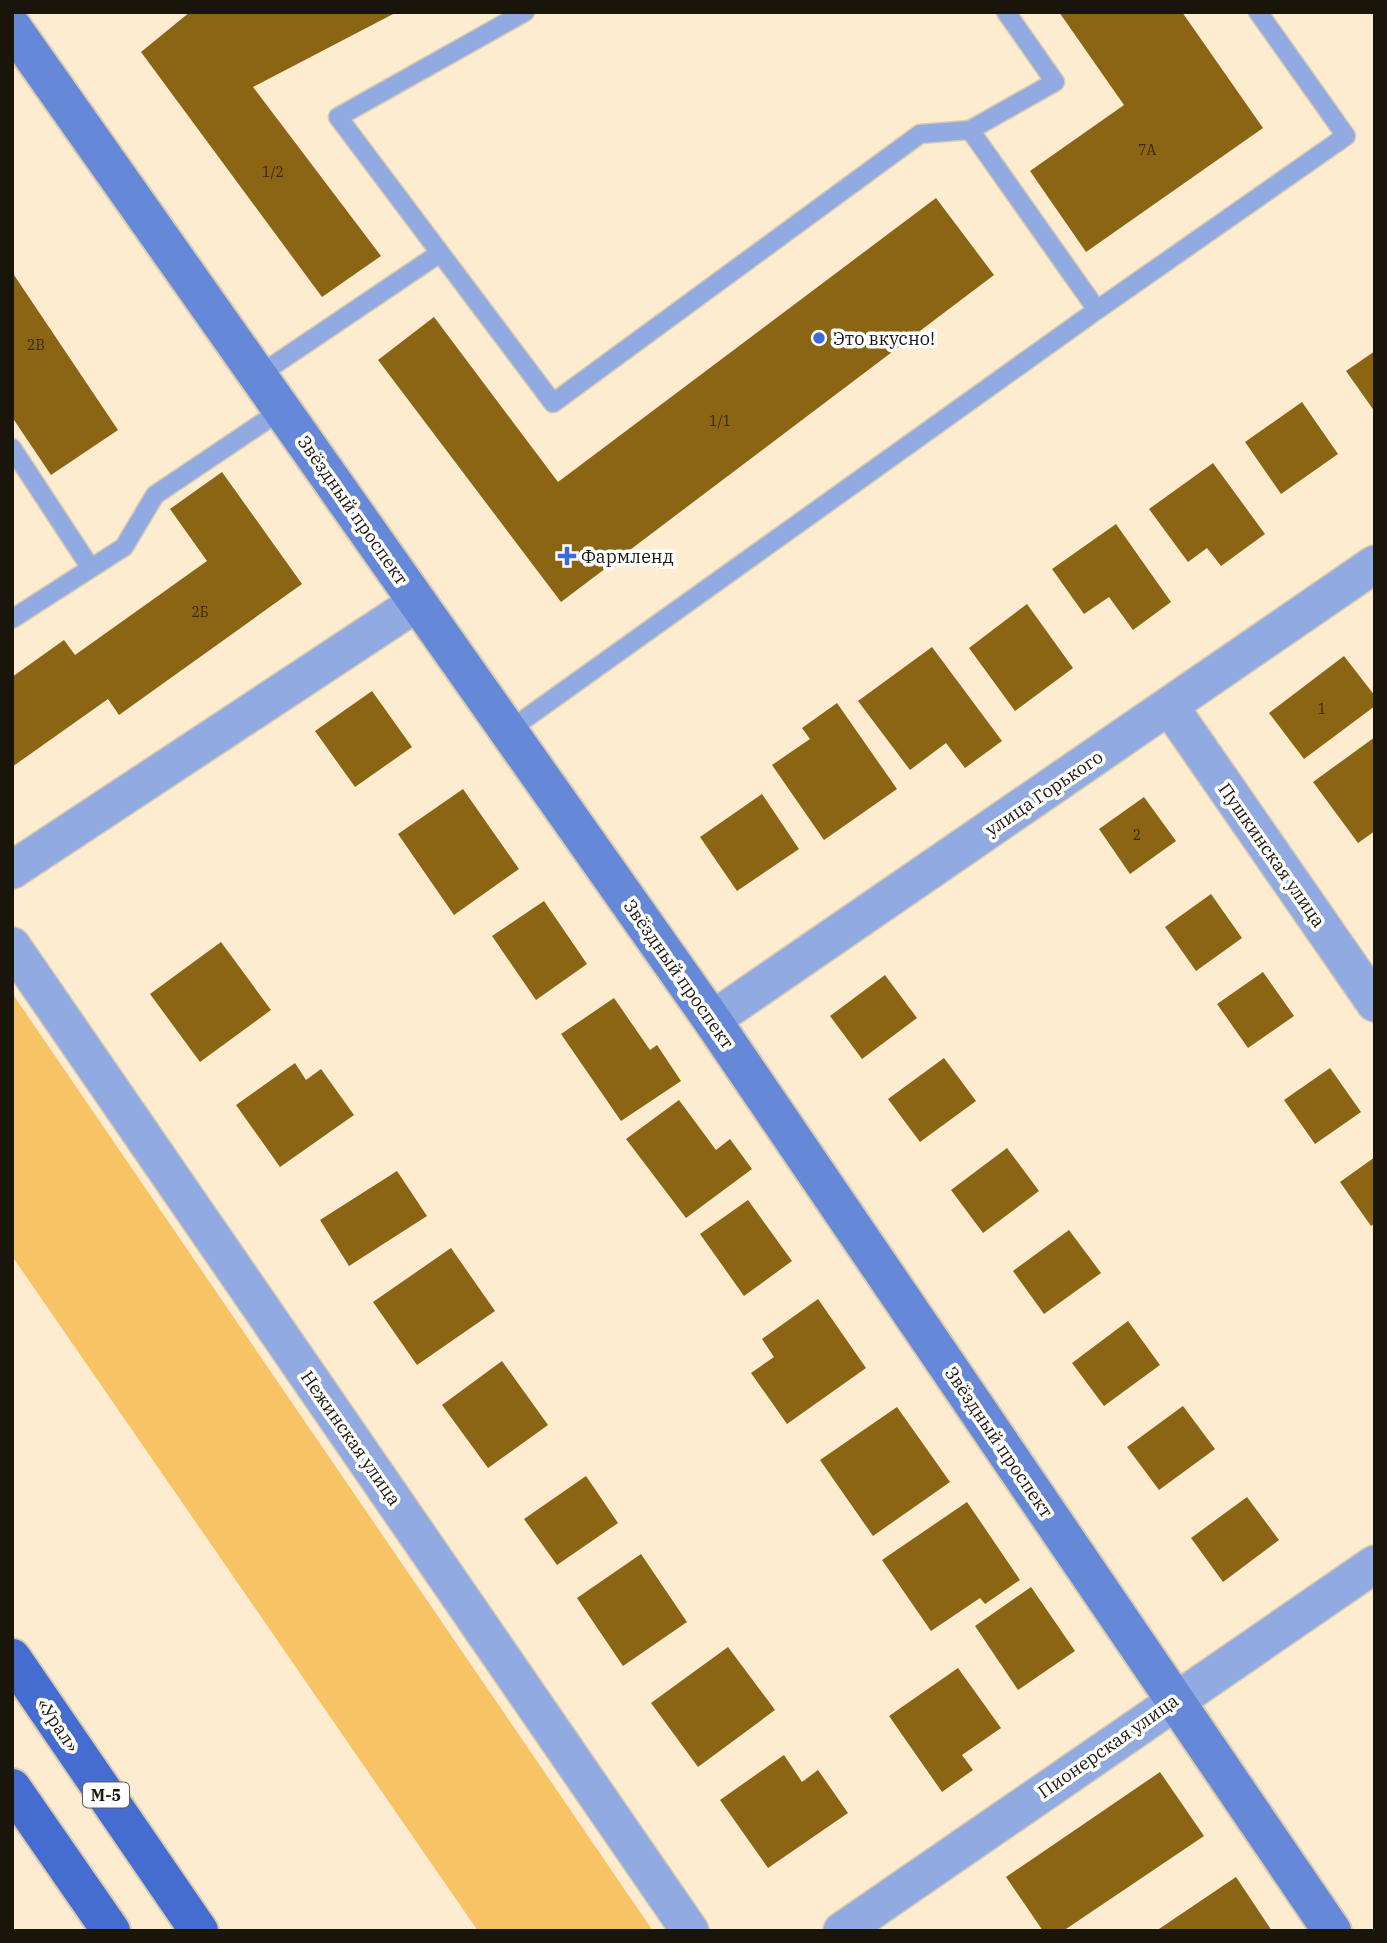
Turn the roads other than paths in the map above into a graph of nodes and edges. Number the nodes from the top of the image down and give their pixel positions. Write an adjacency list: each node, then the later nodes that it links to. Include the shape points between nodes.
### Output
1 (525, 12): 6 (lane, via 338,117)
2 (1006, 12): 5 (lane, via 1055,82)
3 (1258, 12): 7 (lane, via 1346,136)
4 (12, 27): 8 (street, Звёздный проспект)
5 (970, 130): 6 (lane, via 920,134 553,403); 7 (lane)
6 (440, 253): 8 (lane)
7 (1097, 310): 16 (lane)
8 (259, 375): 9 (street, Звёздный проспект)
9 (283, 409): 12 (lane, via 155,495 124,547); 13 (street, Звёздный проспект)
10 (12, 448): 12 (lane)
11 (1375, 564): 15 (street, улица Горького)
12 (90, 567): 14 (lane)
13 (418, 602): 16 (street, Звёздный проспект); 17 (street)
14 (12, 620)
15 (1170, 707): 19 (street, Пушкинская улица); 20 (street, улица Горького)
16 (508, 731): 20 (street, Звёздный проспект)
17 (12, 870)
18 (12, 946): 27 (street, Нежинская улица)
19 (1375, 1003)
20 (712, 1020): 23 (street, Звёздный проспект)
21 (1375, 1564): 23 (street, Пионерская улица)
22 (12, 1658): 26 (main road, «Урал» / М-5)
23 (1175, 1699): 28 (street, Пионерская улица); 29 (street, Звёздный проспект)
24 (12, 1788): 25 (main road)
25 (111, 1931)
26 (199, 1931)
27 (690, 1931)
28 (842, 1931)
29 (1332, 1931)

